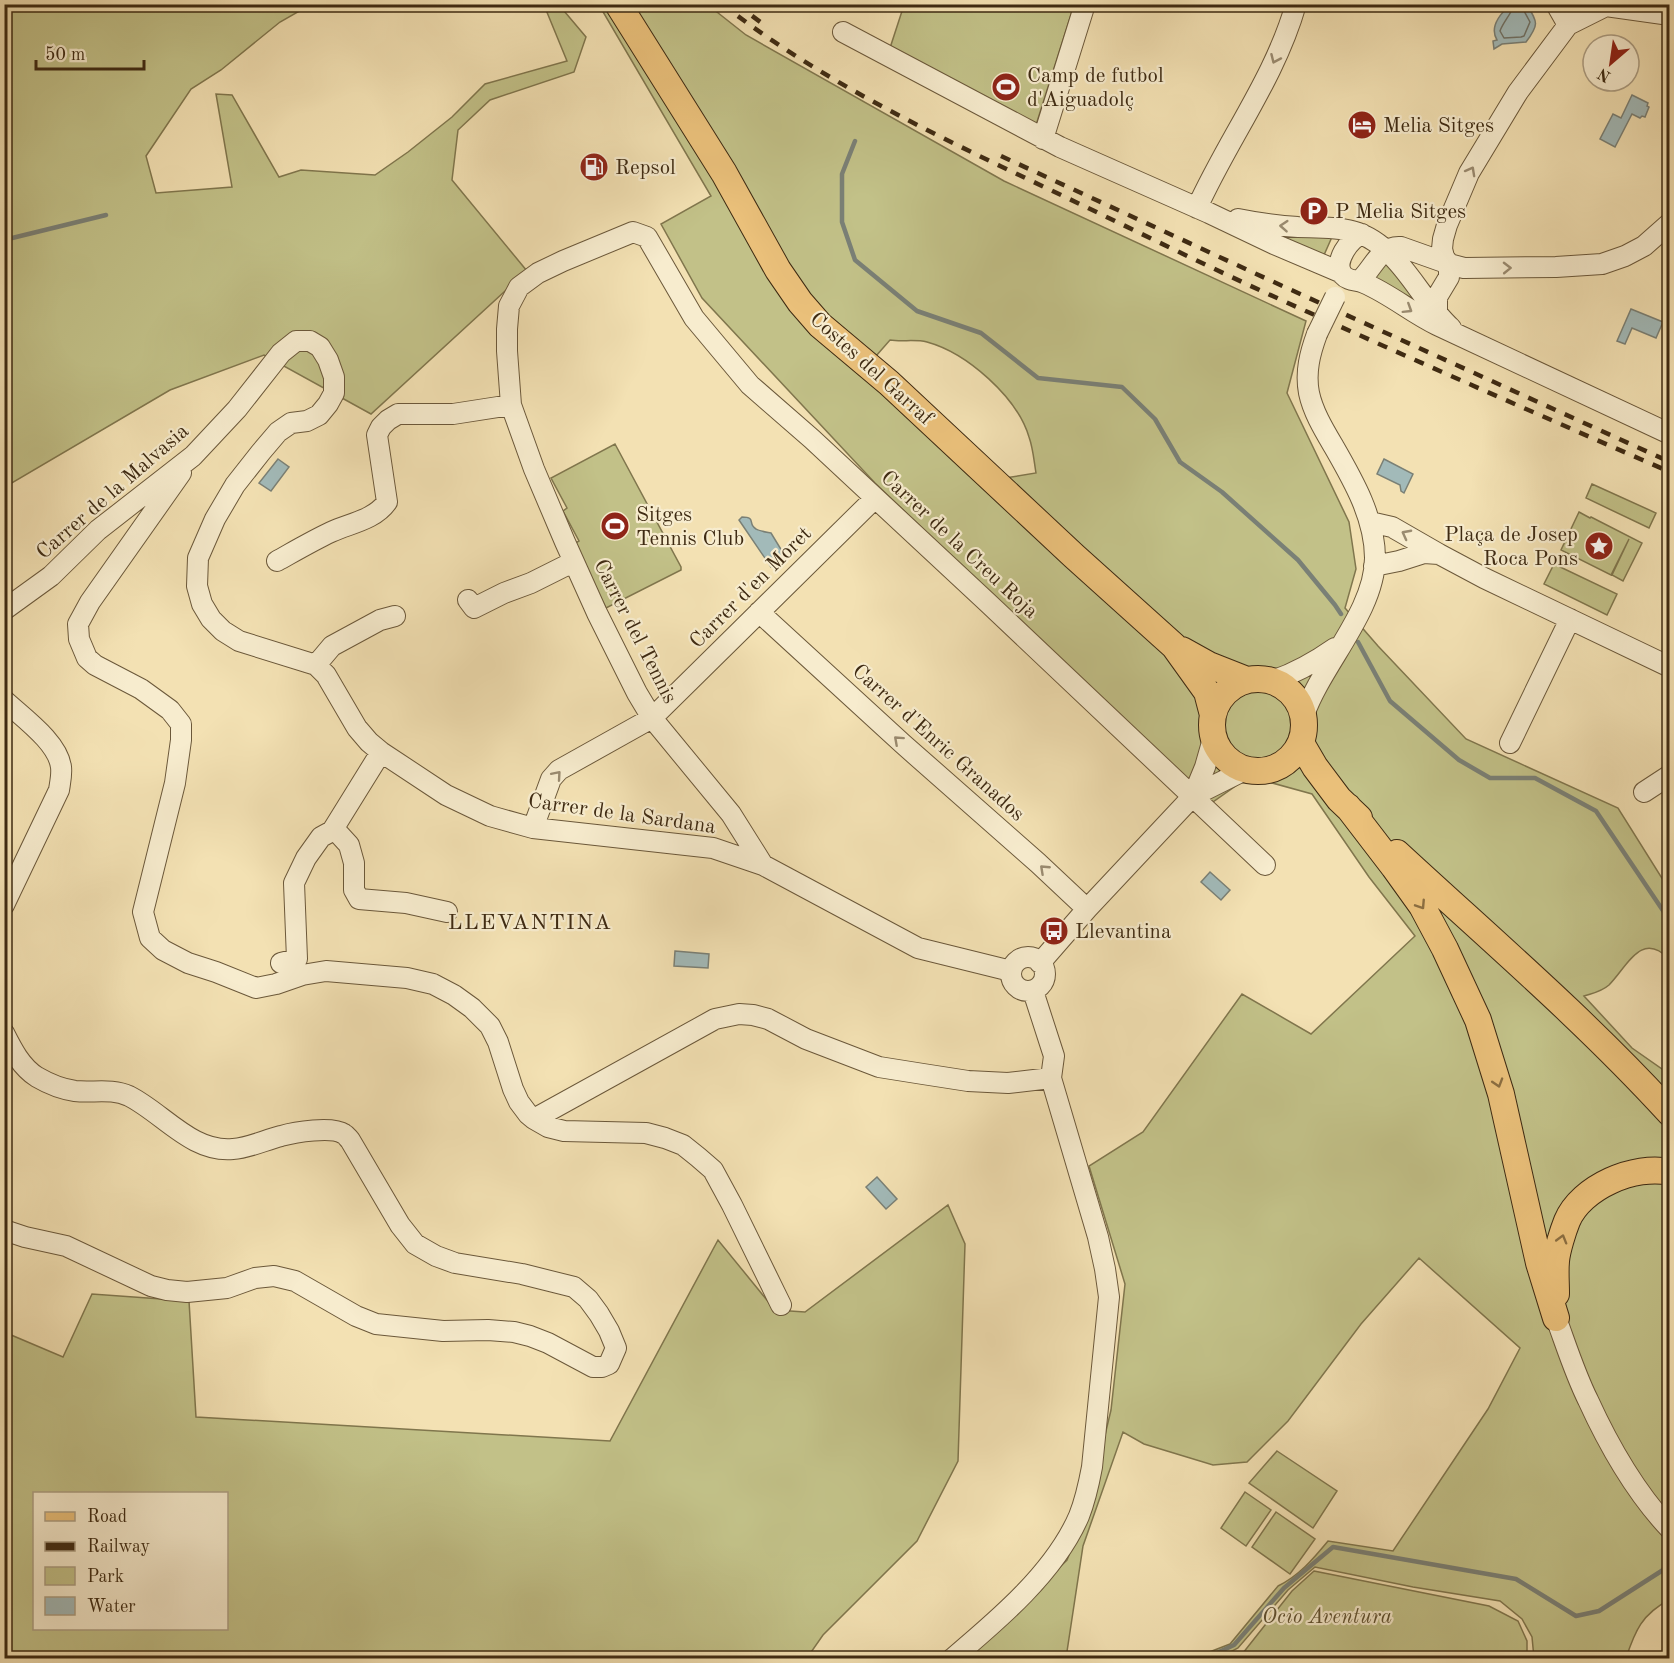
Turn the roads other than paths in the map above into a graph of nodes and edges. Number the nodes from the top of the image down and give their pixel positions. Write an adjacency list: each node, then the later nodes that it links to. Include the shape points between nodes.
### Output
1 (618, 4): 33 (main road, Costes del Garraf, via 800,302 820,325 889,383)
2 (1085, 4): 8 (street)
3 (1296, 4): 9 (street, one-way to 9, via 1264,82 1209,182)
4 (1556, 4): 6 (street)
5 (1670, 15): 6 (street, via 1606,6)
6 (1568, 25): 14 (street, one-way to 6, via 1442,249 1443,239 1469,173 1518,92)
7 (843, 32): 8 (street)
8 (1043, 139): 9 (street)
9 (1203, 210): 11 (street, one-way to 9, via 1341,228 1266,225); 15 (street)
10 (1670, 223): 14 (street, one-way to 10, via 1481,268 1602,264 1644,246)
11 (1362, 234): 13 (street); 15 (street, via 1342,255 1339,266)
12 (647, 237): 18 (street, Carrer del Tennis, via 633,232 612,239 538,273 519,287 509,306 507,329); 21 (street, Carrer de la Creu Roja, via 694,318 750,385)
13 (1386, 250): 14 (street, via 1401,247); 15 (street, via 1365,276); 16 (street)
14 (1449, 264): 16 (street, via 1449,277 1437,297)
15 (1348, 277): 17 (street, one-way to 17); 22 (street, bridge, via 1317,334 1307,372 1313,406)
16 (1437, 313): 17 (street)
17 (1458, 334): 19 (street)
18 (511, 405): 24 (street, via 453,414 398,414 388,420 377,435 387,502 382,509); 25 (street, Carrer del Tennis)
19 (1670, 434)
20 (193, 456): 28 (street, Carrer de la Malvasia, via 98,530 51,576); 34 (street, Carrer de la Malvasia, via 281,353 296,341 310,341 320,347 334,377 334,393 319,414 291,423 278,432 235,485 198,558 197,586 202,604 223,631 239,641); 66 (street, via 78,624 87,658 141,689 170,710 180,724 175,783 143,912 150,938 188,963 256,988 326,970 433,984 472,1008 490,1026 519,1102)
21 (875, 498): 29 (street, Carrer d'en Moret); 48 (street, Carrer de la Creu Roja)
22 (1370, 522): 23 (street, one-way to 22, via 1392,527); 26 (street)
23 (1439, 554): 26 (street, via 1424,553); 31 (street)
24 (277, 561)
25 (574, 564): 27 (street, via 474,608); 40 (street, Carrer del Tennis)
26 (1374, 566): 32 (street, via 1369,592)
27 (468, 600)
28 (4, 610)
29 (759, 612): 40 (street, Carrer d'en Moret); 55 (street, Carrer d'Enric Granados, one-way to 29)
30 (396, 616): 34 (street, via 380,620 332,646)
31 (1570, 619): 35 (street); 43 (street)
32 (1342, 642): 37 (street, via 1314,663); 39 (street)
33 (1174, 646): 36 (main road); 41 (main road, via 1207,692)
34 (316, 665): 44 (street, Carrer de la Sardana, via 357,728)
35 (1670, 668)
36 (1247, 680): 37 (main road); 41 (main road, via 1229,688 1221,697)
37 (1272, 681): 39 (main road, via 1293,695)
38 (4, 700): 54 (street, via 44,737 58,755 61,767 59,790)
39 (1304, 716): 42 (main road)
40 (652, 718): 50 (street, Carrer d'en Moret, one-way to 40, via 551,779 559,770); 52 (street, Carrer del Tennis, via 730,814)
41 (1213, 727): 45 (main road, via 1222,756 1236,766); 48 (street, via 1205,767)
42 (1301, 742): 45 (main road, via 1288,762); 49 (main road)
43 (1510, 743)
44 (381, 752): 50 (street, Carrer de la Sardana, via 446,795 490,816); 51 (street)
45 (1257, 771): 48 (street); 49 (main road, via 1309,782)
46 (1670, 775): 47 (street)
47 (1644, 792)
48 (1193, 796): 53 (street, Carrer de la Creu Roja); 55 (street)
49 (1344, 803): 62 (main road); 70 (main road, one-way to 70, via 1422,906 1478,1020 1501,1094 1539,1263)
50 (533, 828): 52 (street, Carrer de la Sardana, via 713,848)
51 (332, 831): 56 (street, via 349,845 358,899); 57 (street, via 321,837 294,883 297,958)
52 (763, 865): 59 (street, Carrer de la Sardana, via 918,948)
53 (1265, 865)
54 (4, 905)
55 (1087, 909): 58 (street)
56 (447, 912)
57 (281, 963)
58 (1040, 963): 59 (street, via 1026,957); 60 (street, via 1045,977)
59 (1011, 971): 60 (street, via 1017,988)
60 (1033, 991): 63 (street, via 1054,1056)
61 (4, 1033): 68 (street, via 21,1062 52,1085 126,1095 151,1108 192,1140 212,1147 231,1149 310,1131 343,1133 415,1244 455,1263 574,1287 588,1299 616,1348 609,1364 593,1367 549,1343 514,1332 442,1331 376,1324 295,1281 274,1276 227,1288 167,1290 66,1246)
62 (1637, 1077): 64 (main road); 65 (main road)
63 (1051, 1078): 66 (street, via 1008,1083 968,1081 879,1067 806,1039 768,1019 739,1014 715,1019); 72 (street, via 1098,1237 1109,1297 1092,1467 1079,1516 1056,1555 1021,1597)
64 (1670, 1094)
65 (1670, 1113)
66 (534, 1119): 69 (street, via 564,1131 646,1133 682,1145 698,1157 712,1170 732,1205)
67 (1670, 1173): 70 (main road, one-way to 67, via 1556,1260 1568,1219 1581,1202 1613,1178 1646,1171)
68 (4, 1230)
69 (781, 1305)
70 (1556, 1318): 71 (street, via 1587,1399 1641,1494)
71 (1666, 1526)
72 (953, 1659)

